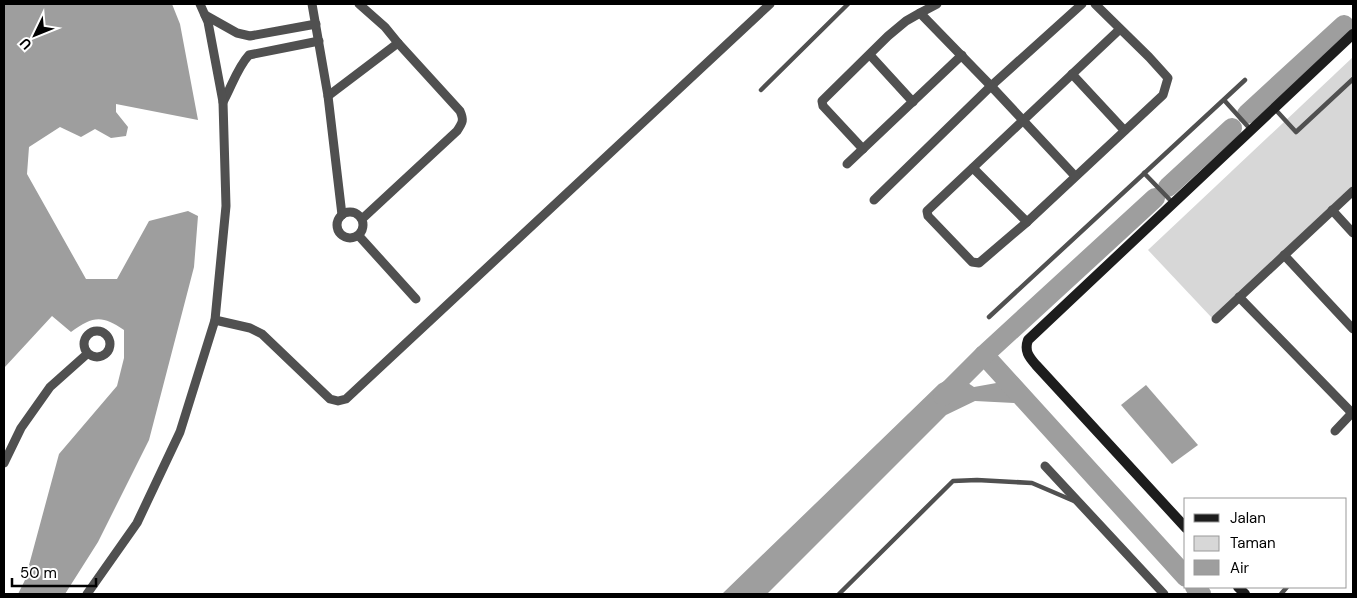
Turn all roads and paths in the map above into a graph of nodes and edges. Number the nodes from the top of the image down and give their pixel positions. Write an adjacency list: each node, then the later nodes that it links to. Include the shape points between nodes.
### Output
1 (200, 4): 10 (street)
2 (312, 4): 11 (street)
3 (358, 4): 15 (street)
4 (770, 4): 50 (street, via 346,399 330,399 262,334)
5 (848, 4): 22 (lane)
6 (937, 4): 9 (street)
7 (1082, 4): 21 (street)
8 (1096, 4): 12 (street)
9 (920, 13): 16 (street, via 888,36); 17 (street)
10 (205, 15): 11 (street, via 243,36); 25 (street)
11 (316, 24): 14 (street)
12 (1120, 29): 18 (street); 29 (street, via 1168,78 1163,95)
13 (1353, 34): 27 (main road)
14 (319, 41): 23 (street); 25 (street, via 249,55 240,66)
15 (398, 43): 23 (street); 41 (street, via 464,118 457,131)
16 (870, 55): 26 (street); 31 (street, via 822,103)
17 (962, 55): 21 (street); 26 (street)
18 (1072, 74): 28 (street); 29 (street)
19 (1353, 79): 27 (lane, via 1296,132)
20 (1245, 80): 24 (lane)
21 (991, 86): 28 (street); 37 (street)
22 (761, 90)
23 (328, 96): 40 (street)
24 (1224, 100): 30 (lane); 34 (lane)
25 (223, 102): 50 (street, via 226,206)
26 (913, 102): 31 (street)
27 (1274, 108): 30 (main road)
28 (1023, 120): 33 (street); 35 (street)
29 (1124, 130): 35 (street)
30 (1251, 130): 38 (main road)
31 (863, 149): 32 (street)
32 (847, 164)
33 (973, 168): 42 (street); 42 (street, via 926,213 972,262 979,263)
34 (1144, 173): 38 (lane); 48 (lane)
35 (1075, 176): 42 (street)
36 (1353, 191): 39 (street)
37 (874, 200)
38 (1173, 203): 58 (main road, via 1028,340 1026,346 1036,365)
39 (1332, 210): 43 (street); 45 (street)
40 (342, 214): 41 (street, via 355,213); 44 (street, via 337,222 338,232 350,239)
41 (362, 219): 44 (street, via 363,228)
42 (1027, 222)
43 (1353, 233)
44 (359, 236): 47 (street)
45 (1284, 255): 46 (street); 51 (street)
46 (1240, 297): 49 (street); 53 (street)
47 (416, 299)
48 (989, 317)
49 (1216, 318)
50 (215, 320): 59 (street, via 180,432 137,523)
51 (1353, 329)
52 (87, 354): 55 (street, via 50,387 21,428)
53 (1353, 412): 54 (street)
54 (1335, 431)
55 (4, 462)
56 (1045, 466): 57 (street)
57 (1080, 504): 60 (lane, via 1032,483 953,481); 61 (street)
58 (1184, 526)
59 (87, 594)
60 (839, 594)
61 (1164, 594)

